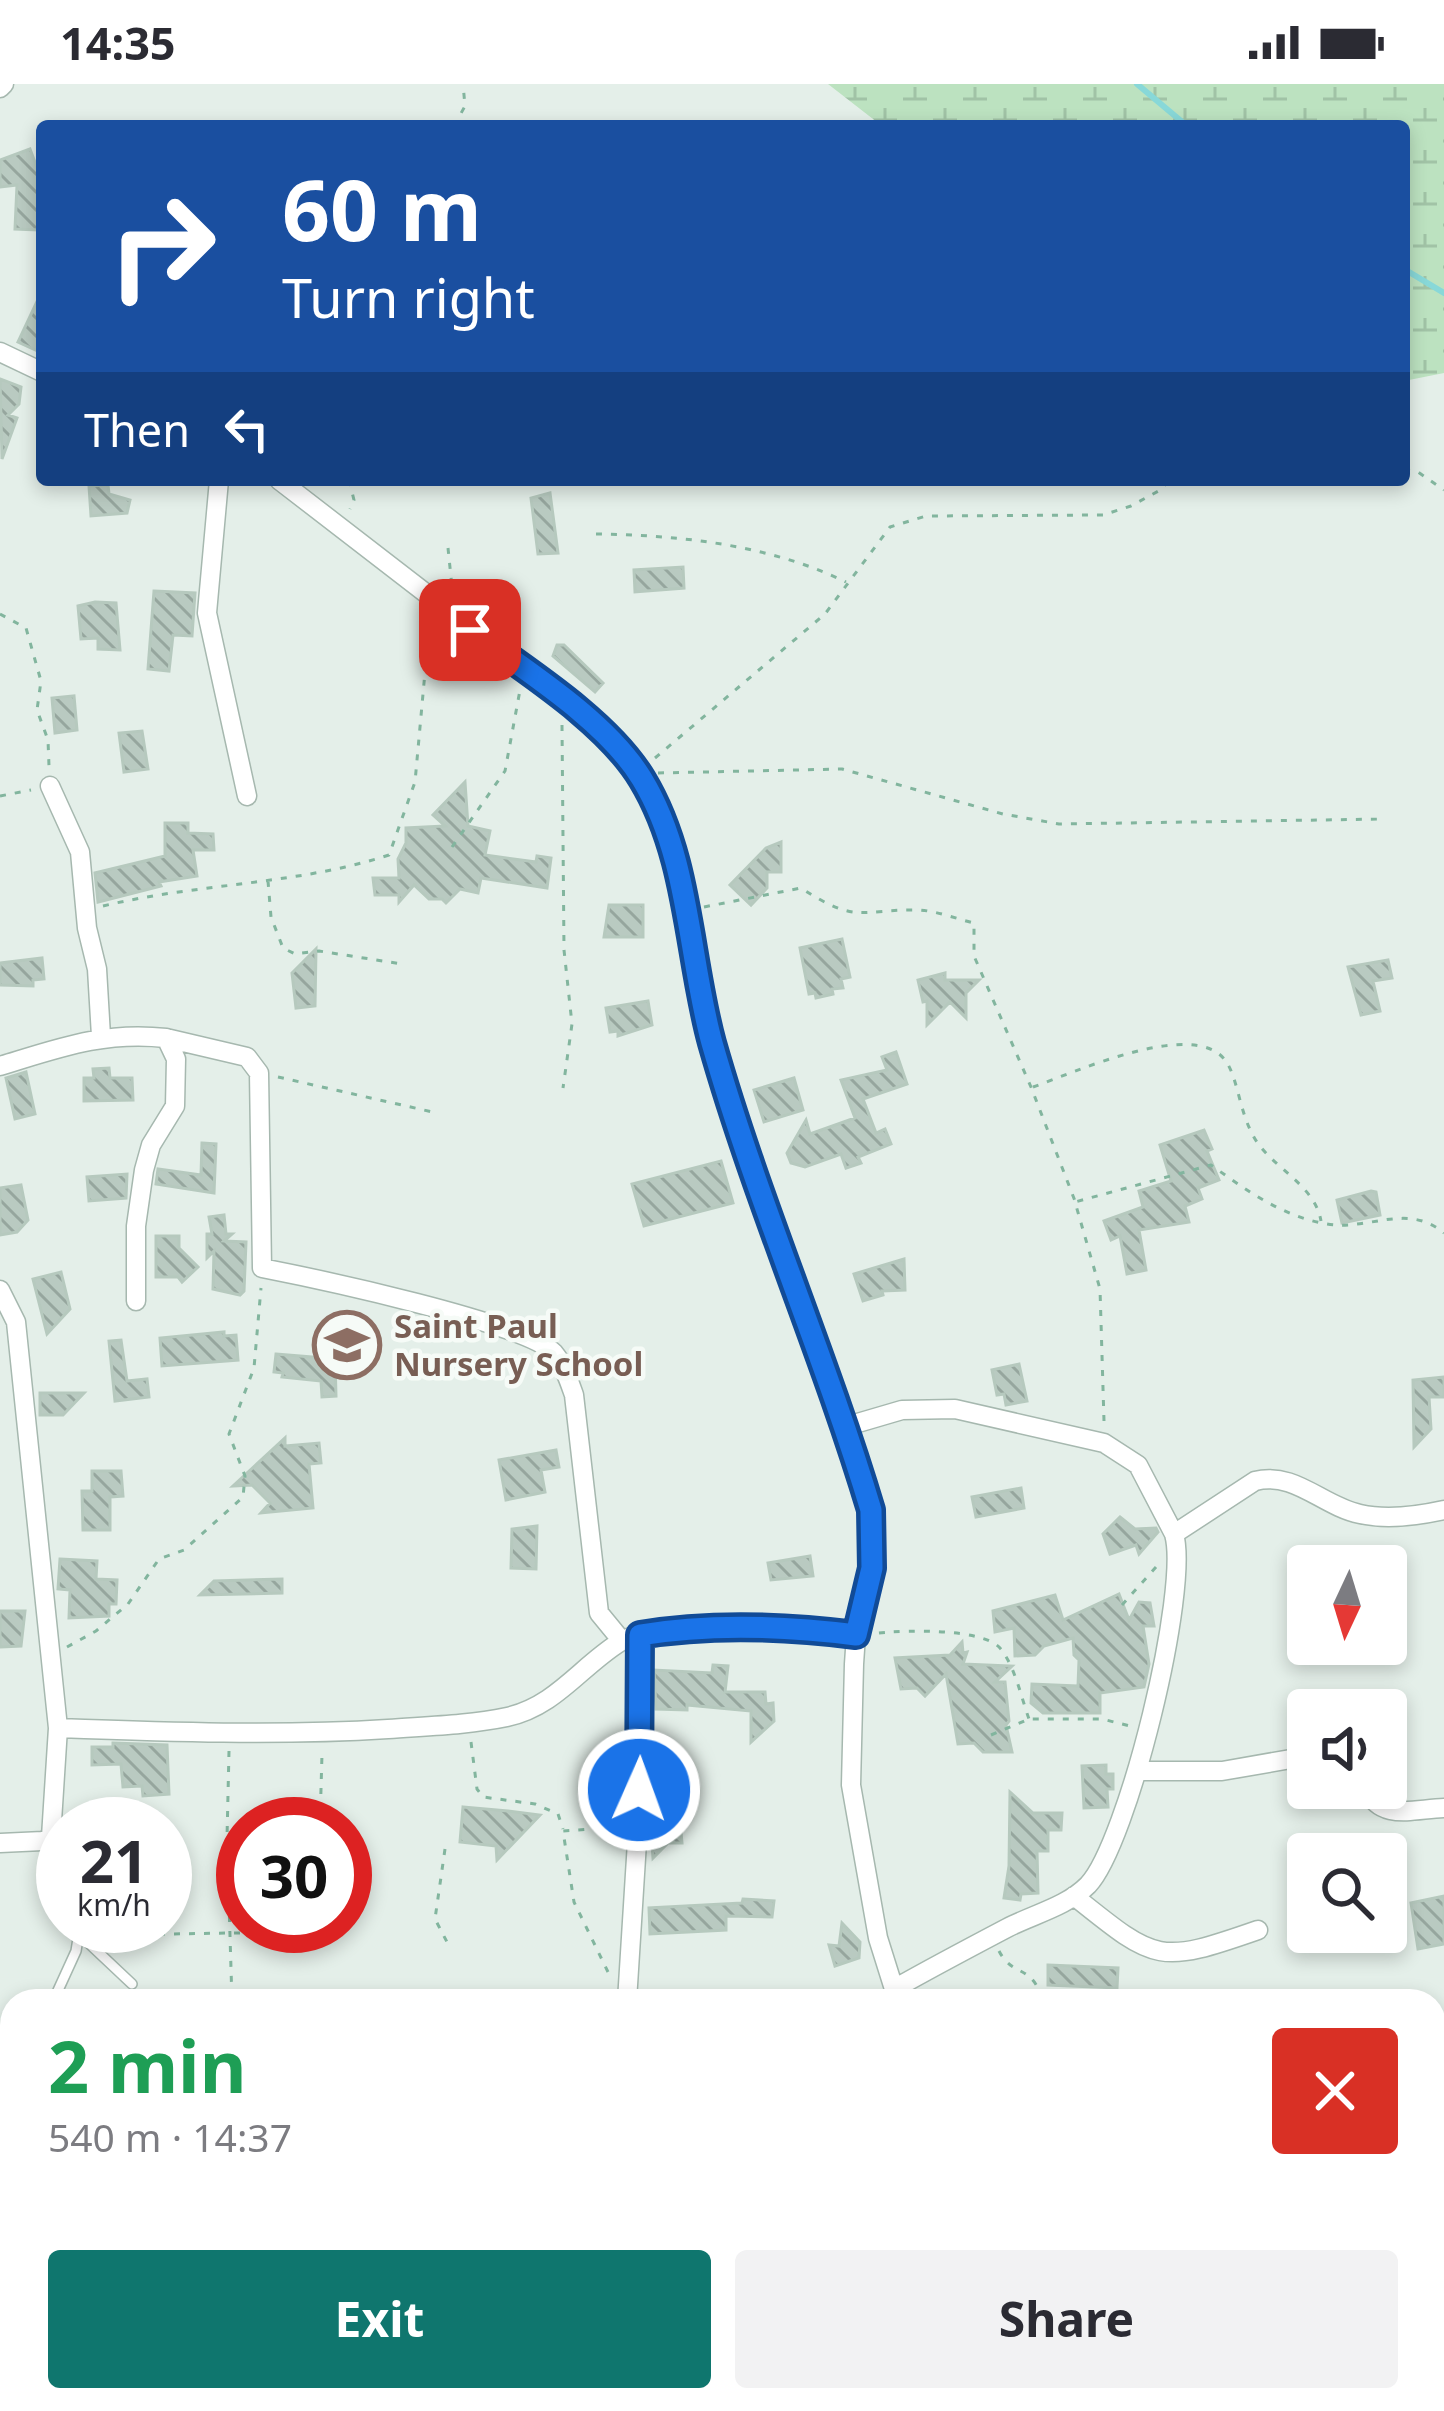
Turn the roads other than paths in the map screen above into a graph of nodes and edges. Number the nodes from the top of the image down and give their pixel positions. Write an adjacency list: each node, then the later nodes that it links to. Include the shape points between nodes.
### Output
1 (0, 352): 2 (street)
2 (36, 369)
3 (218, 486): 6 (street, via 207,613)
4 (287, 486): 12 (street, via 568,704 639,773 667,836 713,1046)
5 (50, 786): 7 (street, via 80,852)
6 (247, 796)
7 (100, 1036): 8 (street); 9 (street)
8 (166, 1038): 11 (street, via 176,1059 175,1106 144,1170); 16 (street, via 248,1057 259,1073 262,1268 511,1331 554,1353 574,1395 598,1612)
9 (0, 1066)
10 (0, 1290): 17 (street, via 16,1322)
11 (136, 1301)
12 (844, 1426): 14 (street, via 902,1409 955,1408 1104,1443 1138,1465); 15 (street, via 874,1541)
13 (1444, 1510): 14 (street, via 1359,1514 1268,1478)
14 (1176, 1539): 19 (street, via 1177,1575)
15 (856, 1635): 16 (street, via 703,1628); 32 (street, via 851,1785)
16 (631, 1638): 17 (street, via 542,1704 503,1718 322,1732); 31 (street, via 638,1826)
17 (58, 1727): 20 (street)
18 (1287, 1760): 19 (street, via 1222,1771)
19 (1140, 1771): 25 (street, via 1103,1861)
20 (54, 1797)
21 (1444, 1808): 22 (street)
22 (1382, 1809)
23 (36, 1841): 24 (street)
24 (0, 1843)
25 (1074, 1896): 26 (street, via 1142,1947 1166,1954); 33 (street)
26 (1258, 1930)
27 (72, 1953): 30 (lane)
28 (102, 1953): 29 (lane)
29 (132, 1984)
30 (59, 1989)
31 (628, 1989)
32 (892, 1989)
33 (904, 1989)

